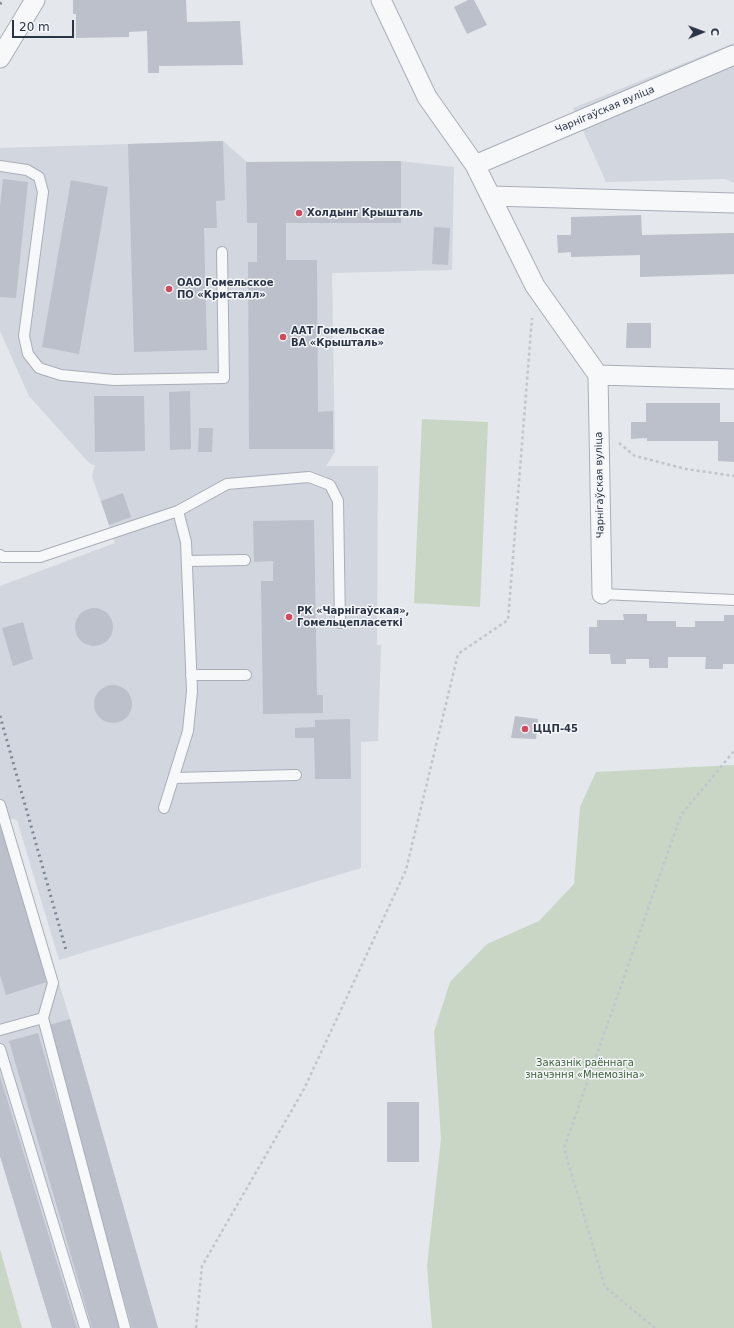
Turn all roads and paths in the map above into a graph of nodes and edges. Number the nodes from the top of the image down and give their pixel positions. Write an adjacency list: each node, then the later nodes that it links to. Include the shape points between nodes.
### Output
1 (35, 0): 4 (street)
2 (381, 0): 5 (street, via 427,97)
3 (734, 55): 5 (street, Чарнігаўская вуліца)
4 (0, 58)
5 (475, 165): 7 (street)
6 (0, 166): 9 (lane, via 27,170 39,177 43,192 24,336 28,354 39,368 61,375 114,380 224,378)
7 (492, 196): 8 (street); 11 (street, via 535,286)
8 (734, 203)
9 (222, 252)
10 (532, 317): 34 (path, via 508,620 458,654 406,870 304,1089 202,1266)
11 (598, 375): 12 (street); 13 (street, Чарнігаўская вуліца)
12 (734, 379)
13 (599, 427): 14 (path, via 635,456 686,469); 19 (street, Чарнігаўская вуліца)
14 (734, 476)
15 (178, 511): 16 (lane, via 36,558); 18 (lane, via 186,542); 21 (lane, via 227,484 309,477 330,485 338,501)
16 (0, 555)
17 (246, 560): 18 (lane)
18 (187, 561): 23 (lane)
19 (602, 594): 20 (lane)
20 (734, 600)
21 (340, 623)
22 (246, 674): 23 (lane)
23 (191, 675): 26 (lane, via 188,731)
24 (734, 751): 35 (path, via 681,815 564,1148 604,1287)
25 (296, 775): 26 (lane)
26 (174, 778): 28 (lane)
27 (0, 805): 29 (lane, via 53,983)
28 (164, 808)
29 (43, 1018): 30 (lane); 33 (lane)
30 (0, 1030)
31 (0, 1049): 32 (lane)
32 (85, 1328)
33 (125, 1328)
34 (196, 1328)
35 (654, 1328)

